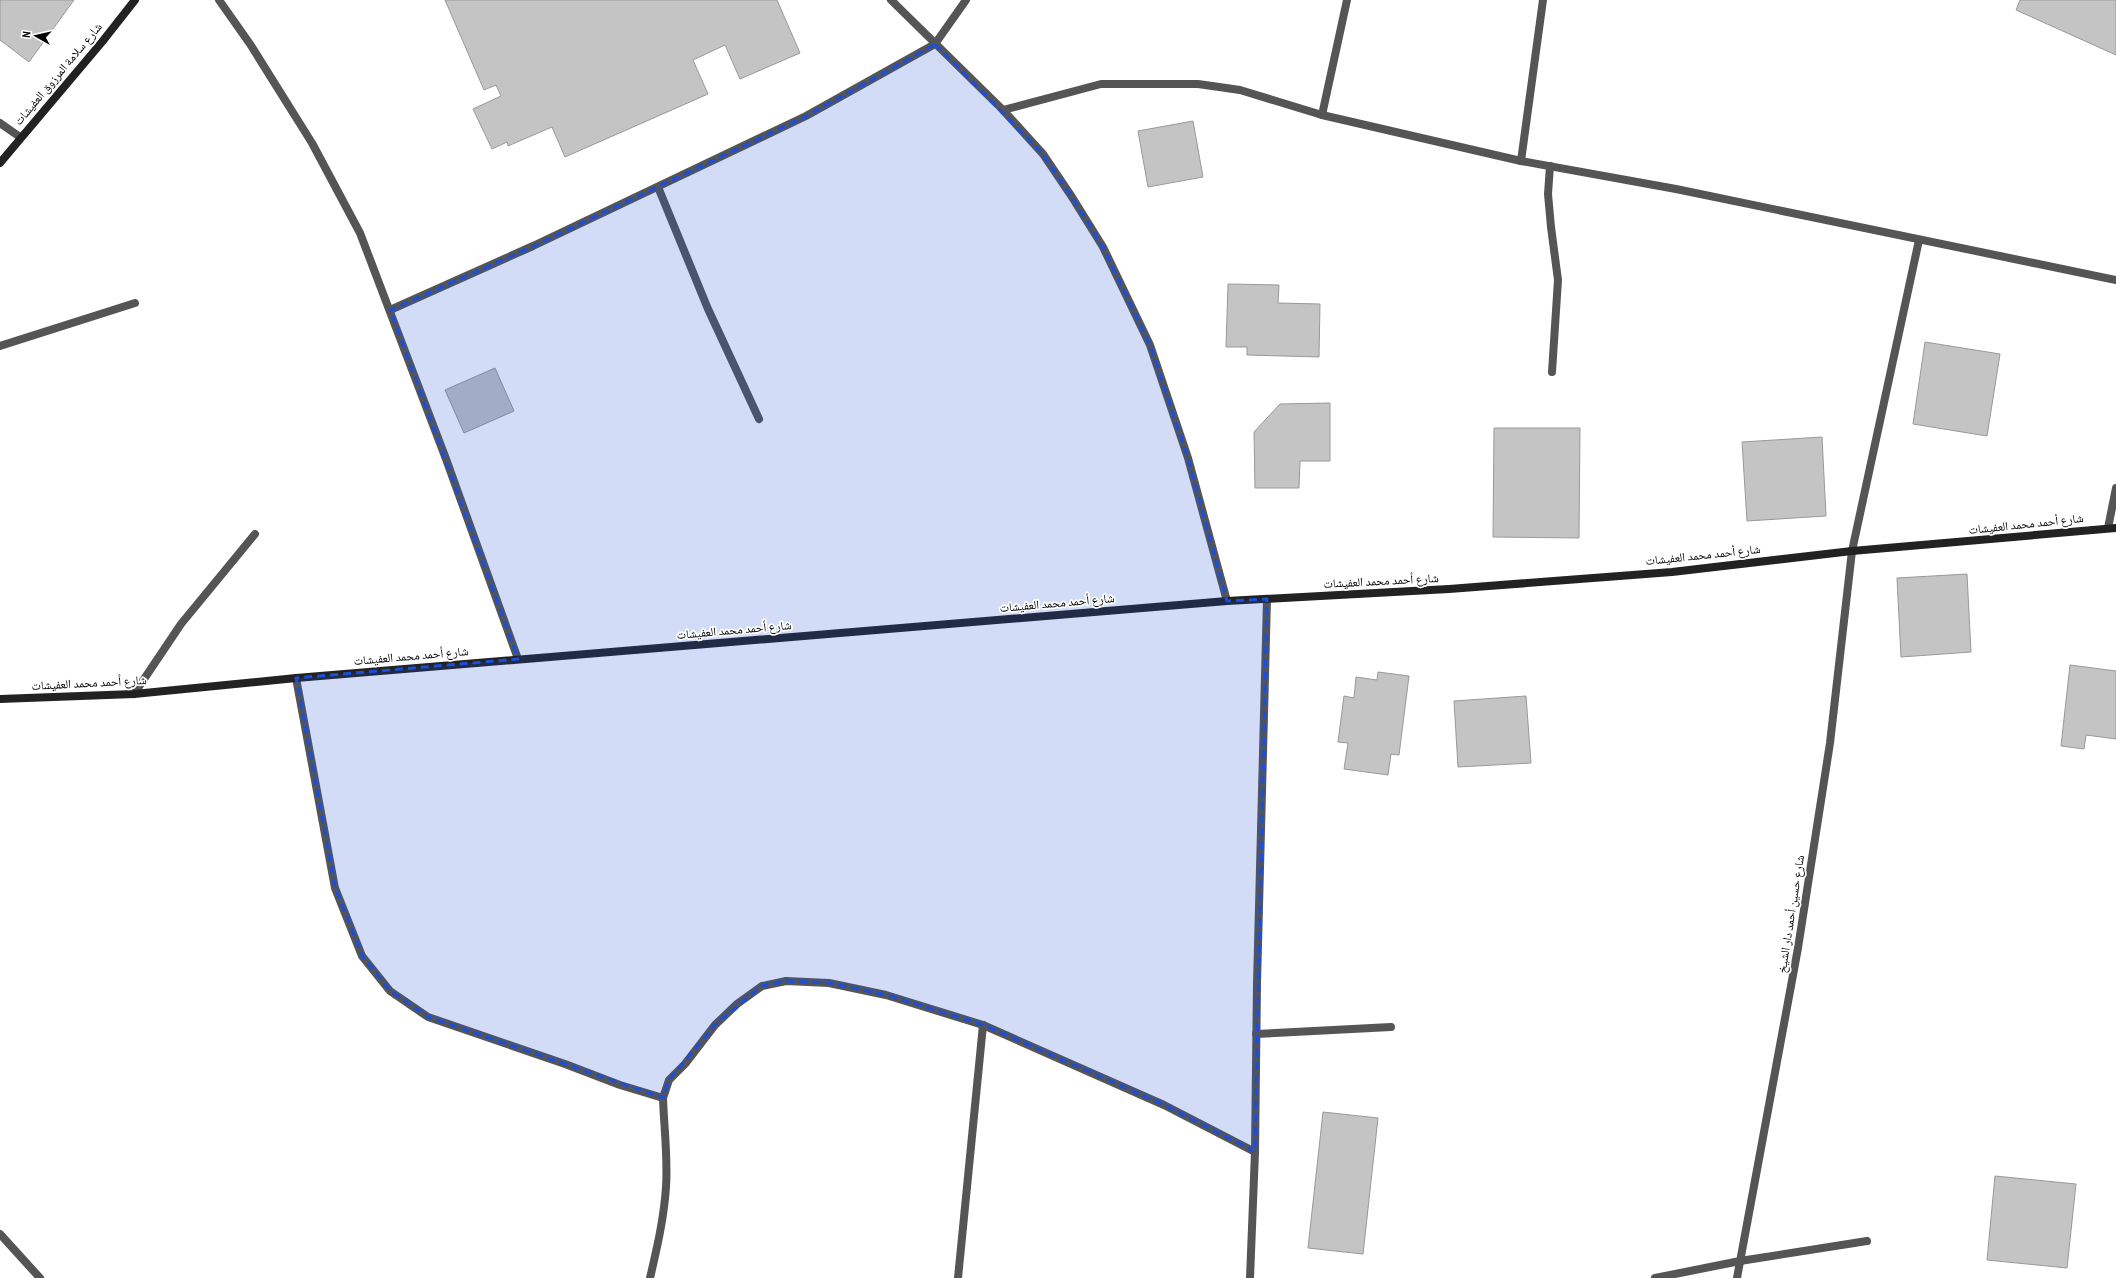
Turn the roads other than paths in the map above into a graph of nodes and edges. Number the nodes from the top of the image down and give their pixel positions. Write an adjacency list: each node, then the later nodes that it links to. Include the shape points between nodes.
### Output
1 (135, 0): 11 (street, شارع سلامة المرزوق العفيشات)
2 (219, 0): 19 (street, via 250,44 312,144 360,233)
3 (891, 0): 7 (street)
4 (966, 0): 7 (street)
5 (1347, 0): 9 (street)
6 (1543, 0): 12 (street)
7 (935, 44): 8 (street); 15 (street, via 806,116)
8 (1003, 110): 9 (street, via 1101,84 1145,83 1198,84 1240,90); 28 (street, via 1043,154 1072,197 1103,248 1150,345 1188,458)
9 (1322, 115): 12 (street)
10 (0, 123): 11 (street)
11 (20, 137): 13 (street, شارع سلامة المرزوق العفيشات)
12 (1521, 161): 14 (street)
13 (0, 163)
14 (1550, 166): 16 (street, via 1676,189); 21 (street, via 1550,227 1558,280)
15 (658, 187): 19 (street); 22 (street, via 708,309)
16 (1919, 240): 17 (street); 26 (street, شارع حسين أحمد دار الشيخ)
17 (2116, 280)
18 (135, 303): 20 (street)
19 (390, 310): 29 (street)
20 (0, 346)
21 (1552, 372)
22 (759, 419)
23 (2116, 488): 24 (street)
24 (2112, 528): 26 (street, شارع أحمد محمد العفيشات)
25 (255, 534): 31 (street, via 181,624)
26 (1852, 551): 27 (street, شارع أحمد محمد العفيشات, via 1672,572 1449,589); 40 (street, شارع حسين أحمد دار الشيخ, via 1830,743 1800,932)
27 (1267, 599): 28 (street, شارع أحمد محمد العفيشات); 35 (street)
28 (1227, 601): 29 (street, شارع أحمد محمد العفيشات)
29 (518, 659): 30 (street, شارع أحمد محمد العفيشات)
30 (296, 678): 31 (street, شارع أحمد محمد العفيشات); 36 (street, via 335,888 362,956 390,991 428,1017)
31 (134, 694): 32 (street, شارع أحمد محمد العفيشات)
32 (0, 699)
33 (983, 1025): 36 (street, via 886,995 829,982 786,981 762,986 737,1004 715,1025 685,1064 669,1080); 37 (street, via 1164,1105); 43 (street)
34 (1391, 1027): 35 (street)
35 (1256, 1034): 37 (street)
36 (663, 1098): 42 (street, via 666,1188 660,1237)
37 (1255, 1152): 44 (street)
38 (0, 1234): 41 (street)
39 (1867, 1241): 40 (street)
40 (1740, 1261): 45 (street); 46 (street, شارع حسين أحمد دار الشيخ)
41 (40, 1278)
42 (650, 1278)
43 (958, 1278)
44 (1250, 1278)
45 (1655, 1278)
46 (1737, 1278)

